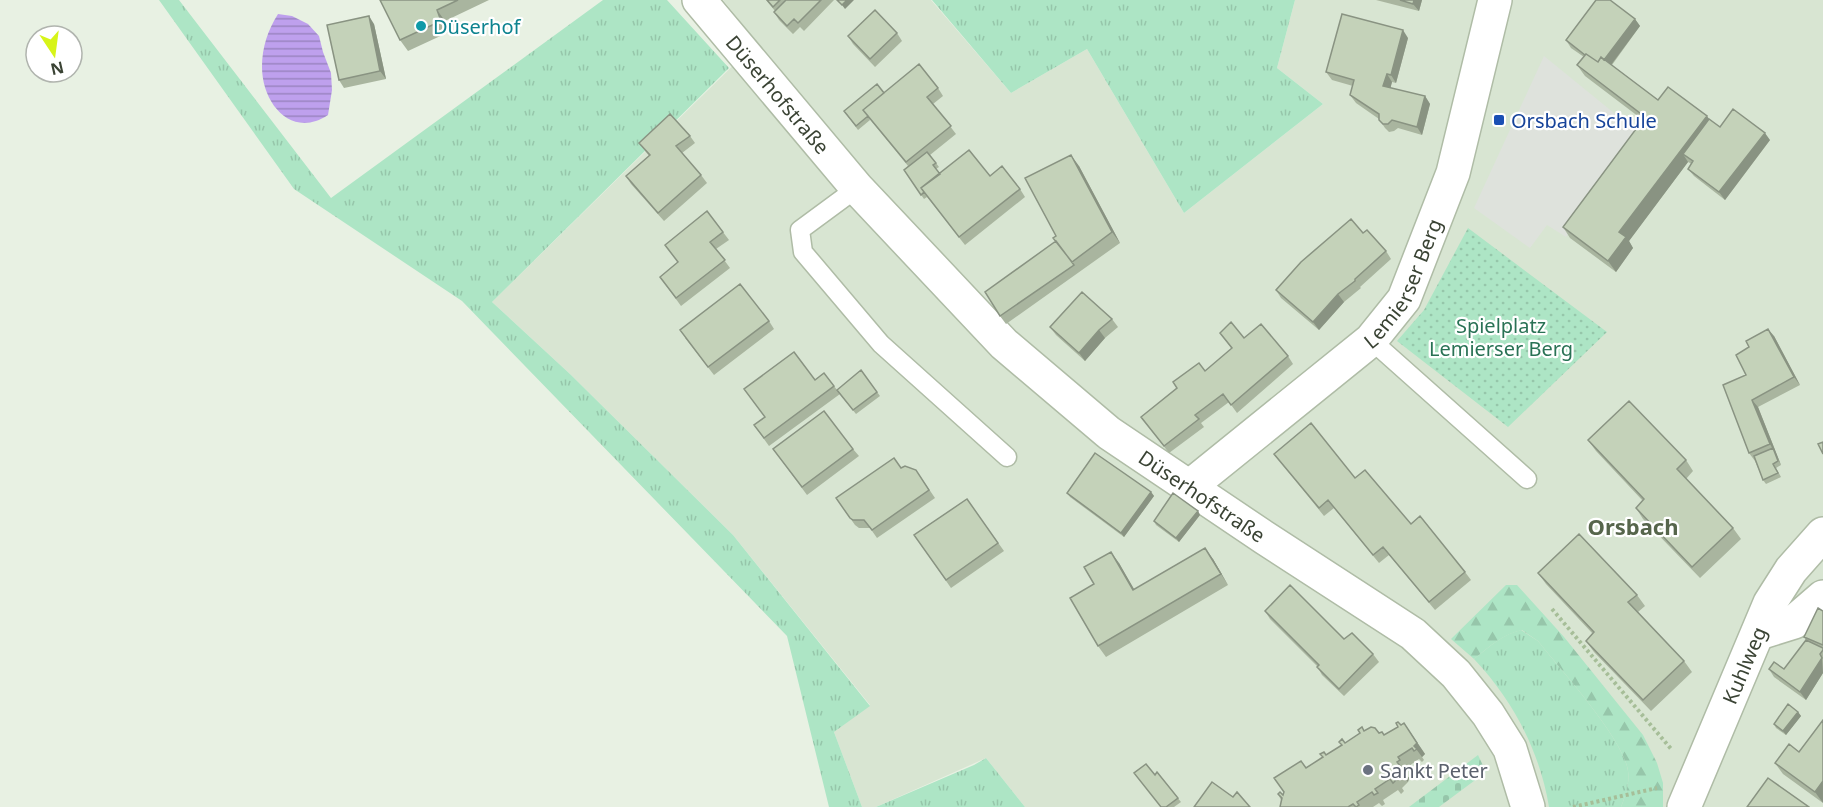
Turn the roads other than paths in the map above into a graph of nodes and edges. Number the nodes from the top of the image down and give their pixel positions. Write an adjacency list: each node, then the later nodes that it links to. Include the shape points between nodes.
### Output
1 (699, 0): 3 (street, Düserhofstraße)
2 (1496, 0): 4 (street, Lemierser Berg, via 1453,172 1404,299)
3 (857, 188): 5 (lane, via 800,230 803,252 880,344); 7 (street, Düserhofstraße, via 1004,344 1109,433)
4 (1371, 340): 6 (lane); 7 (street, Lemierser Berg)
5 (1006, 457)
6 (1527, 479)
7 (1189, 487): 12 (street, Düserhofstraße, via 1413,634 1456,674 1488,714 1509,749)
8 (1823, 534): 10 (street, Kuhlweg, via 1791,570 1770,603)
9 (1823, 597): 10 (street, via 1794,622)
10 (1759, 633): 11 (street, Kuhlweg)
11 (1691, 793)
12 (1528, 807)

